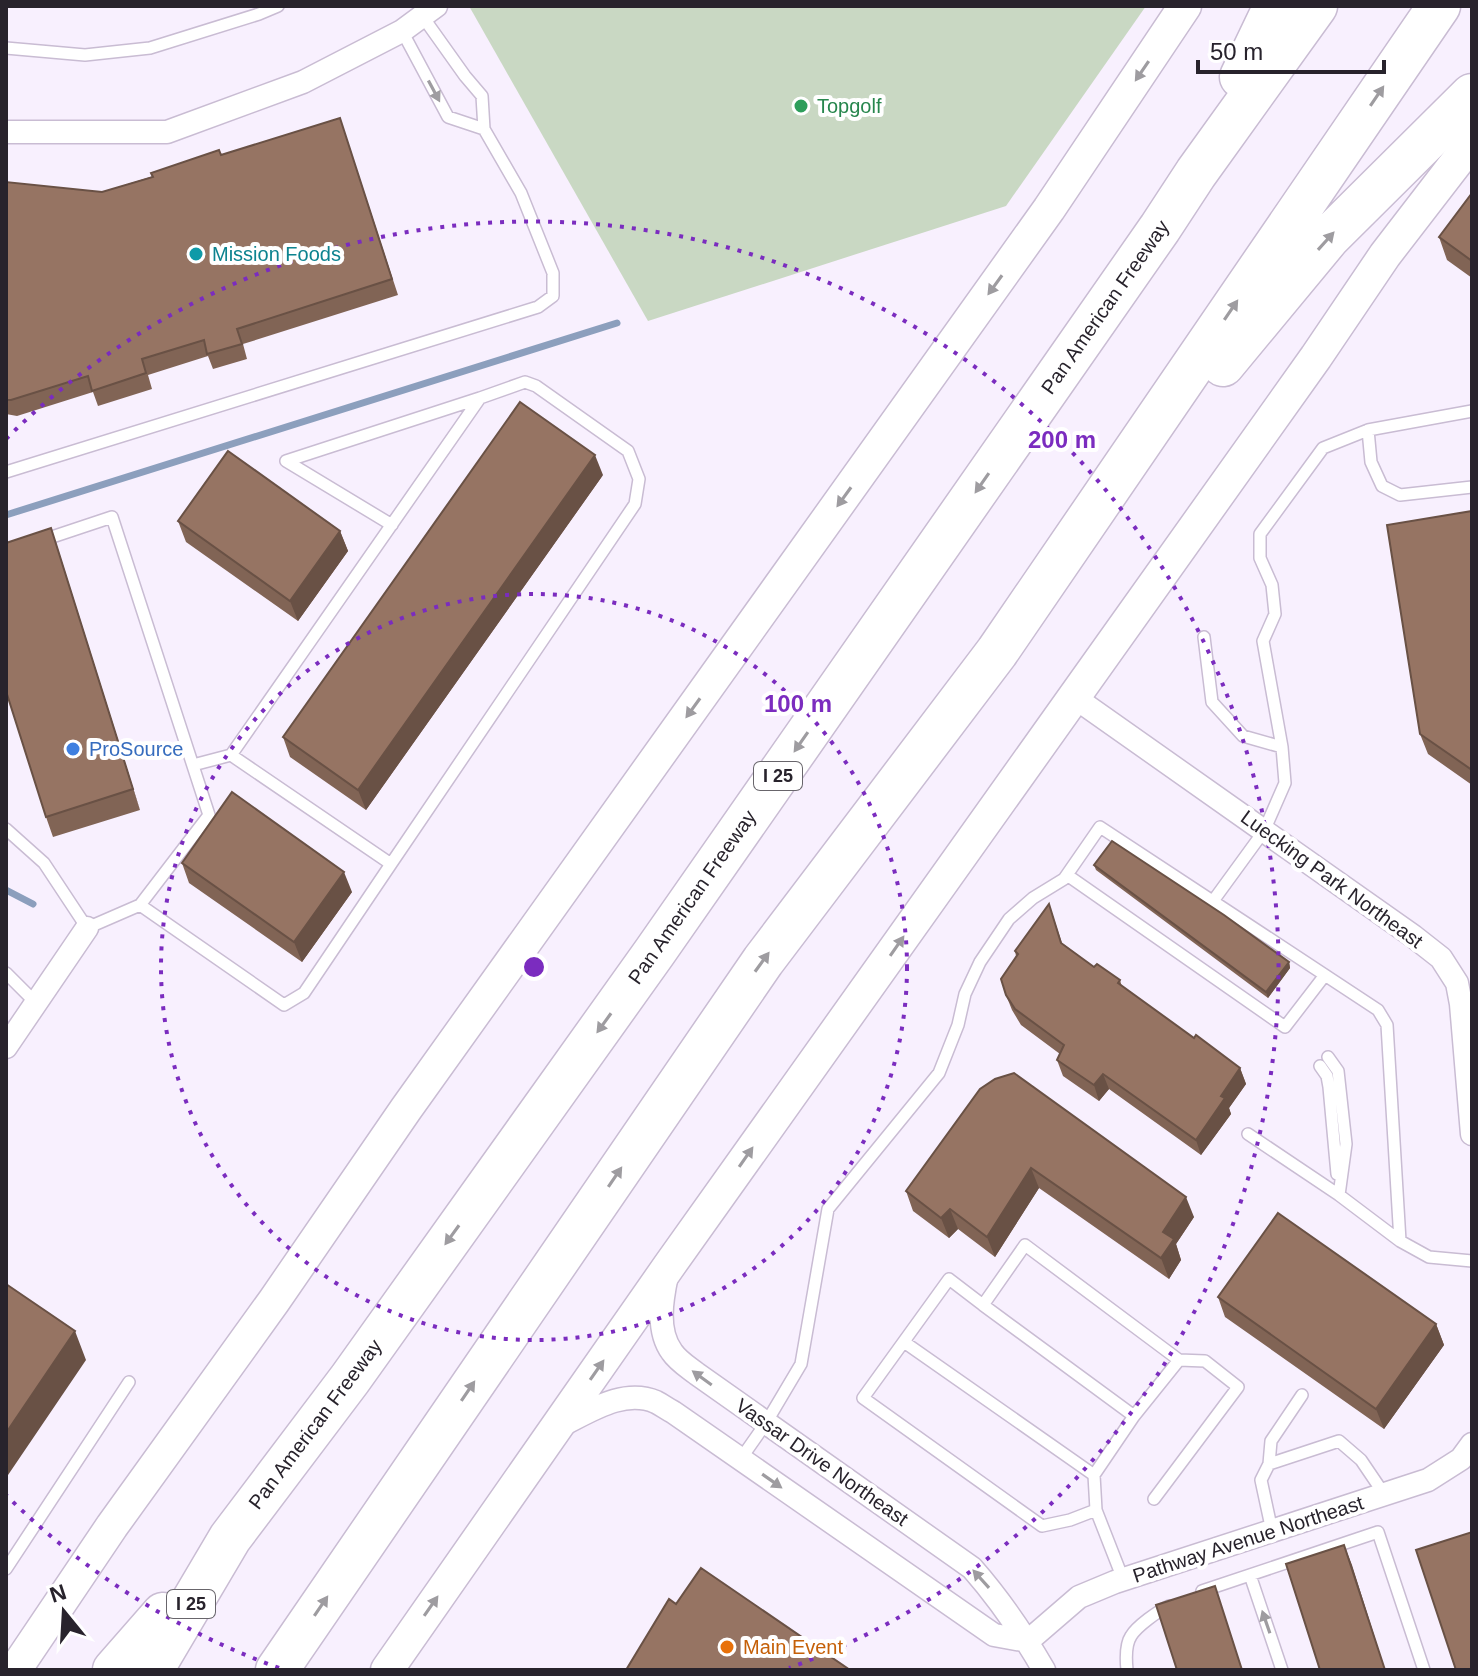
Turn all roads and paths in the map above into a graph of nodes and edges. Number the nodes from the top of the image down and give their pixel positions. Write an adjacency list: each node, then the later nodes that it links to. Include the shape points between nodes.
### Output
1 (278, 6): 8 (lane, via 150,48 85,55)
2 (1185, 6): 66 (main road, one-way to 66, via 1049,209 406,1109)
3 (1275, 6): 13 (highway)
4 (1316, 6): 13 (highway, Pan American Freeway / I 25)
5 (1439, 6): 22 (highway, one-way to 5)
6 (429, 11): 7 (street); 10 (lane, via 482,96)
7 (402, 31): 10 (lane, one-way to 10, via 448,117); 11 (street, via 303,82 167,132)
8 (6, 48)
9 (1472, 95): 22 (highway, one-way to 9, via 1329,237)
10 (484, 129): 17 (lane, via 521,193 553,273 553,296 538,307)
11 (6, 132)
12 (1472, 142): 23 (main road, via 1385,255)
13 (1196, 173): 61 (highway, Pan American Freeway / I 25, one-way to 61, via 654,953)
14 (480, 398): 19 (lane); 19 (lane, via 286,461); 29 (lane, via 525,382 536,386 628,451 639,479 635,504)
15 (1472, 411): 16 (lane)
16 (1368, 430): 18 (lane, via 1371,462 1382,486 1400,495); 24 (lane, via 1323,448 1260,534 1260,558 1272,585 1275,614 1263,641)
17 (6, 472)
18 (1472, 487)
19 (392, 525): 25 (lane)
20 (33, 543): 26 (lane, via 112,517)
21 (1204, 637): 24 (lane, via 1212,702 1243,736)
22 (997, 652): 69 (highway, one-way to 22, via 763,961)
23 (1074, 697): 28 (street, Luecking Park Northeast); 44 (main road, one-way to 23)
24 (1282, 747): 28 (lane, via 1285,783)
25 (231, 755): 26 (lane); 29 (lane)
26 (193, 765): 32 (lane, via 209,815)
27 (6, 829): 33 (lane, via 44,863)
28 (1264, 831): 31 (lane); 40 (street, Luecking Park Northeast, via 1441,958 1457,983 1461,1004)
29 (391, 864): 32 (lane, via 304,993 284,1005)
30 (1067, 875): 31 (lane, via 1100,827); 35 (lane, via 1285,1027); 51 (lane, via 1009,919 965,994 939,1073 828,1209 801,1364)
31 (1213, 901): 35 (lane)
32 (140, 905): 33 (lane)
33 (87, 928): 36 (street)
34 (6, 973): 36 (lane)
35 (1325, 975): 42 (lane, via 1378,1010 1387,1025)
36 (36, 1003): 37 (street)
37 (6, 1047)
38 (1324, 1061): 41 (lane, via 1338,1071 1346,1144)
39 (1248, 1134): 41 (lane)
40 (1472, 1134)
41 (1339, 1195): 42 (lane)
42 (1400, 1241): 43 (lane, via 1429,1257)
43 (1472, 1261)
44 (669, 1266): 51 (street, Vassar Drive Northeast, one-way to 44, via 670,1350 661,1311); 52 (main road, one-way to 44)
45 (983, 1305): 46 (lane, via 949,1279); 47 (lane, via 1025,1245); 50 (lane)
46 (904, 1342): 56 (lane); 59 (lane, via 863,1398 1042,1526)
47 (1179, 1360): 50 (lane); 58 (lane, via 1205,1361 1238,1387)
48 (129, 1382): 62 (lane)
49 (1302, 1395): 55 (lane, via 1271,1441)
50 (1134, 1416): 56 (lane)
51 (766, 1423): 54 (lane); 65 (street, Vassar Drive Northeast, one-way to 51, via 972,1568)
52 (557, 1428): 54 (street, via 605,1404 638,1398 673,1412); 70 (main road, one-way to 52)
53 (1472, 1444): 57 (street, Pathway Avenue Northeast, via 1461,1459 1428,1480)
54 (740, 1460): 65 (street, one-way to 65, via 994,1635)
55 (1269, 1464): 57 (lane, via 1339,1441 1361,1460); 60 (lane, via 1261,1480)
56 (1094, 1475): 59 (lane)
57 (1384, 1494): 60 (street, Pathway Avenue Northeast)
58 (1154, 1499)
59 (1096, 1510): 64 (lane)
60 (1272, 1531): 64 (street, Pathway Avenue Northeast)
61 (230, 1538): 67 (highway); 68 (highway, Pan American Freeway / I 25)
62 (6, 1569)
63 (1250, 1575): 72 (lane, via 1156,1612 1131,1636); 73 (lane, one-way to 63); 74 (lane, via 1378,1532)
64 (1123, 1579): 65 (street, Pathway Avenue Northeast, via 1079,1597)
65 (1028, 1641): 71 (street, Vassar Drive Northeast)
66 (15, 1670)
67 (114, 1670)
68 (152, 1670)
69 (277, 1670)
70 (387, 1670)
71 (1044, 1670)
72 (1127, 1670)
73 (1282, 1670)
74 (1424, 1670)

